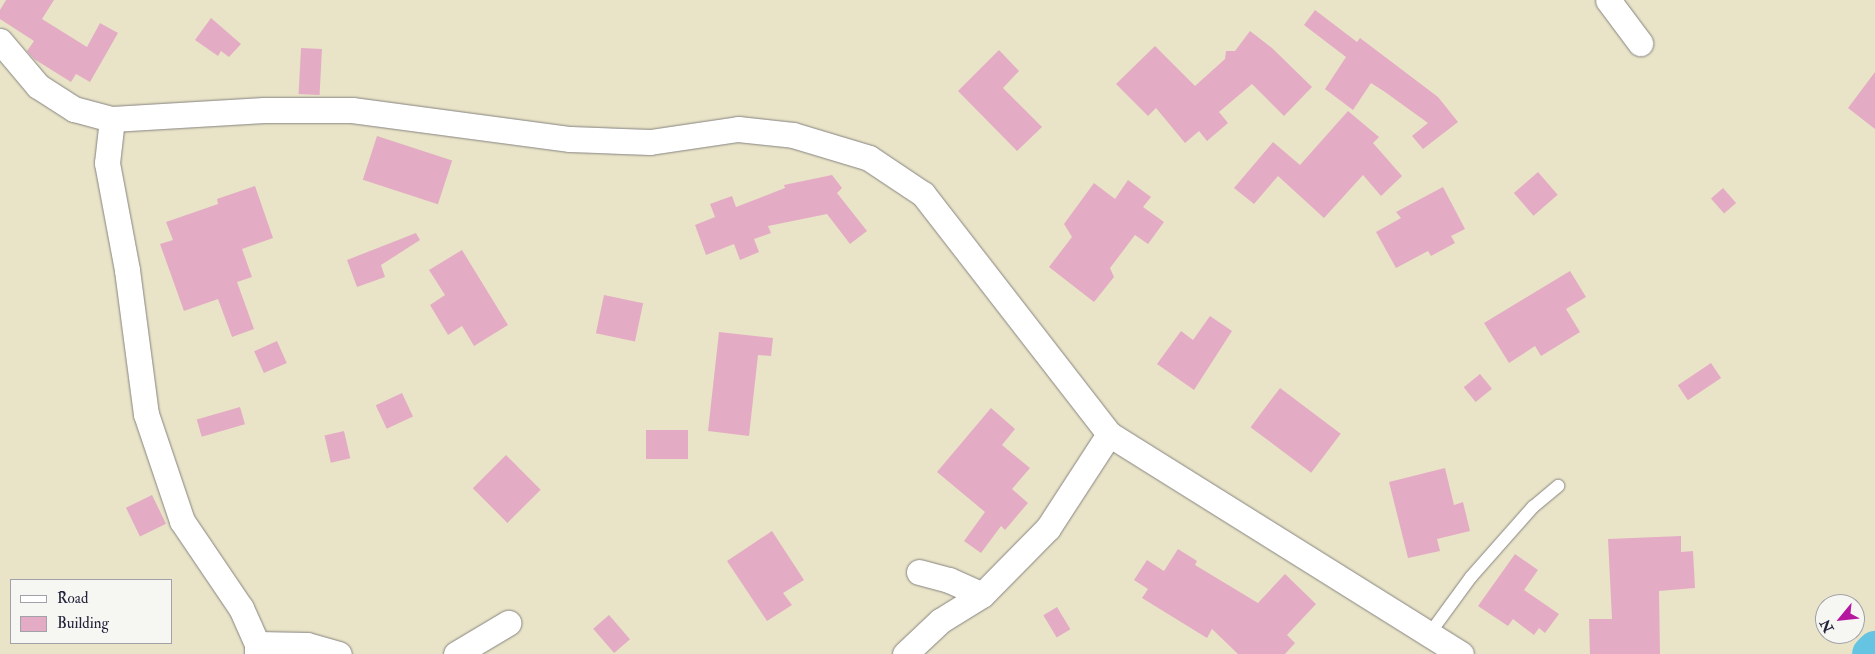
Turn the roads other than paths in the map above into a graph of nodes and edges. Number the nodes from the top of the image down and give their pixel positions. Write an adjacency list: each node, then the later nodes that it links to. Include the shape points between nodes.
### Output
1 (1608, 0): 3 (street)
2 (0, 41): 4 (street, via 38,86 74,109)
3 (1640, 43)
4 (112, 119): 5 (street, via 264,110 352,110 570,139 650,142 738,129 793,135 868,158 923,194); 11 (street, via 107,163 127,270 146,414 182,521 241,608)
5 (1109, 434): 8 (street, via 1048,528); 10 (street)
6 (1558, 486): 10 (lane, via 1533,507 1471,577)
7 (919, 572): 8 (street, via 949,580)
8 (982, 595): 14 (street, via 940,621)
9 (508, 623): 13 (street)
10 (1430, 633): 15 (street)
11 (257, 649): 12 (street, via 307,645)
12 (339, 654)
13 (456, 654)
14 (905, 654)
15 (1461, 654)

